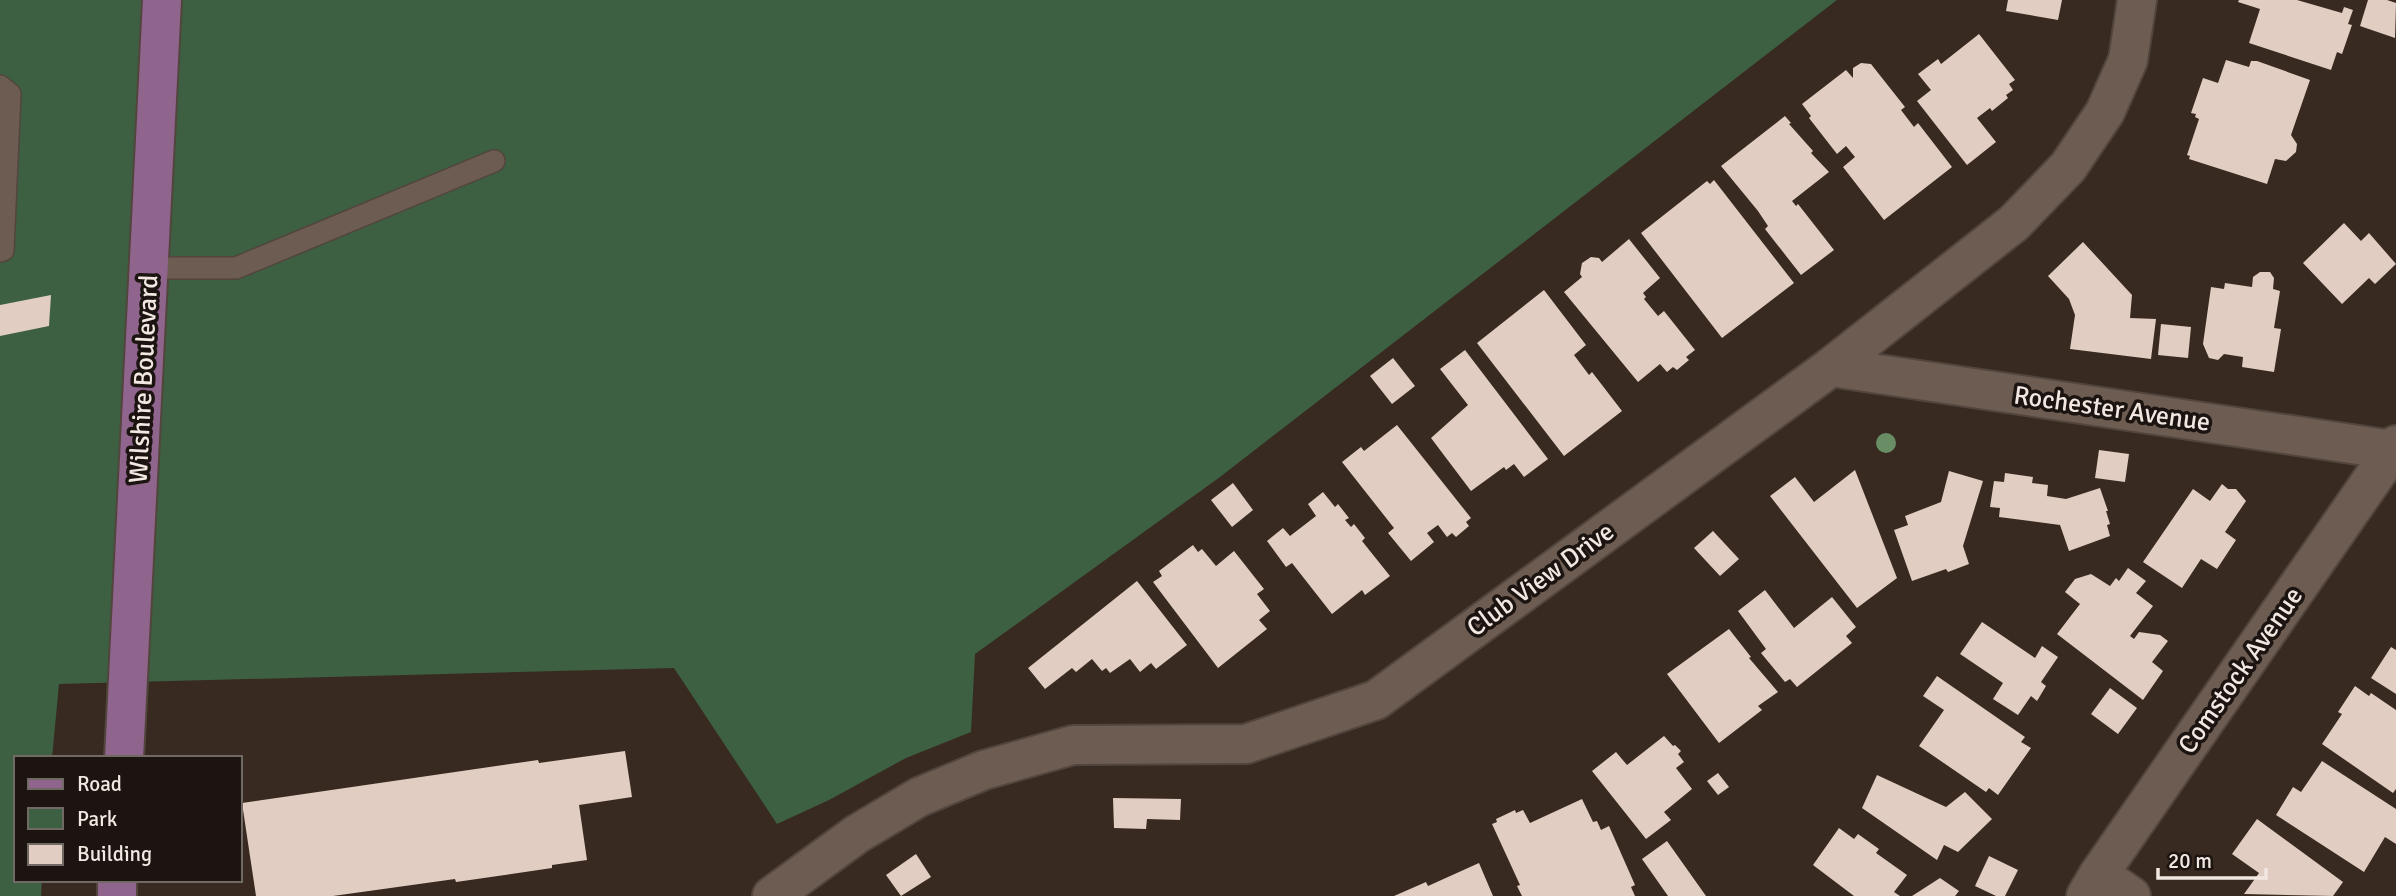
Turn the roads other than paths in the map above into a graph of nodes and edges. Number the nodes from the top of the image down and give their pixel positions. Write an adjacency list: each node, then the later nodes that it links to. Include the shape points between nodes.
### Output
1 (162, 0): 6 (main road, Wilshire Boulevard)
2 (2137, 0): 7 (street, Club View Drive, via 2128,60 2105,112 2068,167 2014,223)
3 (0, 86): 5 (lane, via 10,94)
4 (494, 160): 6 (lane, via 236,268)
5 (0, 251)
6 (149, 268): 9 (main road, Wilshire Boulevard)
7 (1831, 367): 8 (street, Rochester Avenue); 11 (street, Club View Drive, via 1376,700 1246,744 1073,745 984,770 919,797)
8 (2394, 447): 10 (street, Comstock Avenue)
9 (124, 756)
10 (2093, 885): 12 (street)
11 (772, 896)
12 (2131, 896)

